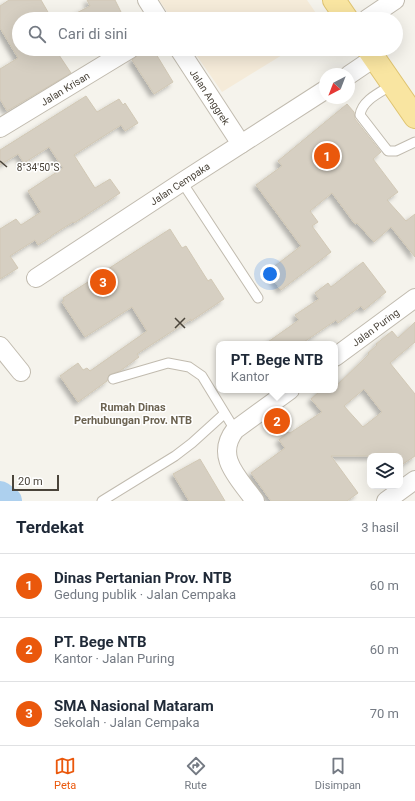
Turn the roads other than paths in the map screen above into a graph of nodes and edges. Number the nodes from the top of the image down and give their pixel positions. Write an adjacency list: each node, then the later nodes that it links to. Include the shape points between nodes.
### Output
1 (147, 0): 4 (street)
2 (334, 0): 5 (main road)
3 (394, 0): 6 (street)
4 (155, 12)
5 (342, 12)
6 (377, 12)
7 (118, 56): 15 (street, Jalan Krisan)
8 (184, 56): 17 (street, Jalan Anggrek)
9 (369, 56): 11 (street)
10 (372, 56): 12 (main road)
11 (355, 69)
12 (393, 85): 14 (main road); 16 (lane, via 368,101 361,109 360,115 388,151 396,151)
13 (319, 94): 17 (street, Jalan Cempaka)
14 (415, 117)
15 (0, 128)
16 (415, 142)
17 (241, 144): 18 (street, Jalan Cempaka)
18 (182, 182): 19 (street, Jalan Cempaka); 20 (lane)
19 (36, 278)
20 (258, 298)
21 (415, 298): 23 (street, Jalan Puring)
22 (0, 346): 24 (street)
23 (338, 355)
24 (21, 372)
25 (113, 379): 27 (lane, via 168,363 189,367 202,376)
26 (286, 393): 28 (street)
27 (224, 414): 28 (lane); 31 (lane, via 175,456)
28 (235, 430): 30 (street, via 229,437 226,449 228,463)
29 (415, 480): 32 (street)
30 (254, 500)
31 (102, 501)
32 (386, 501)

